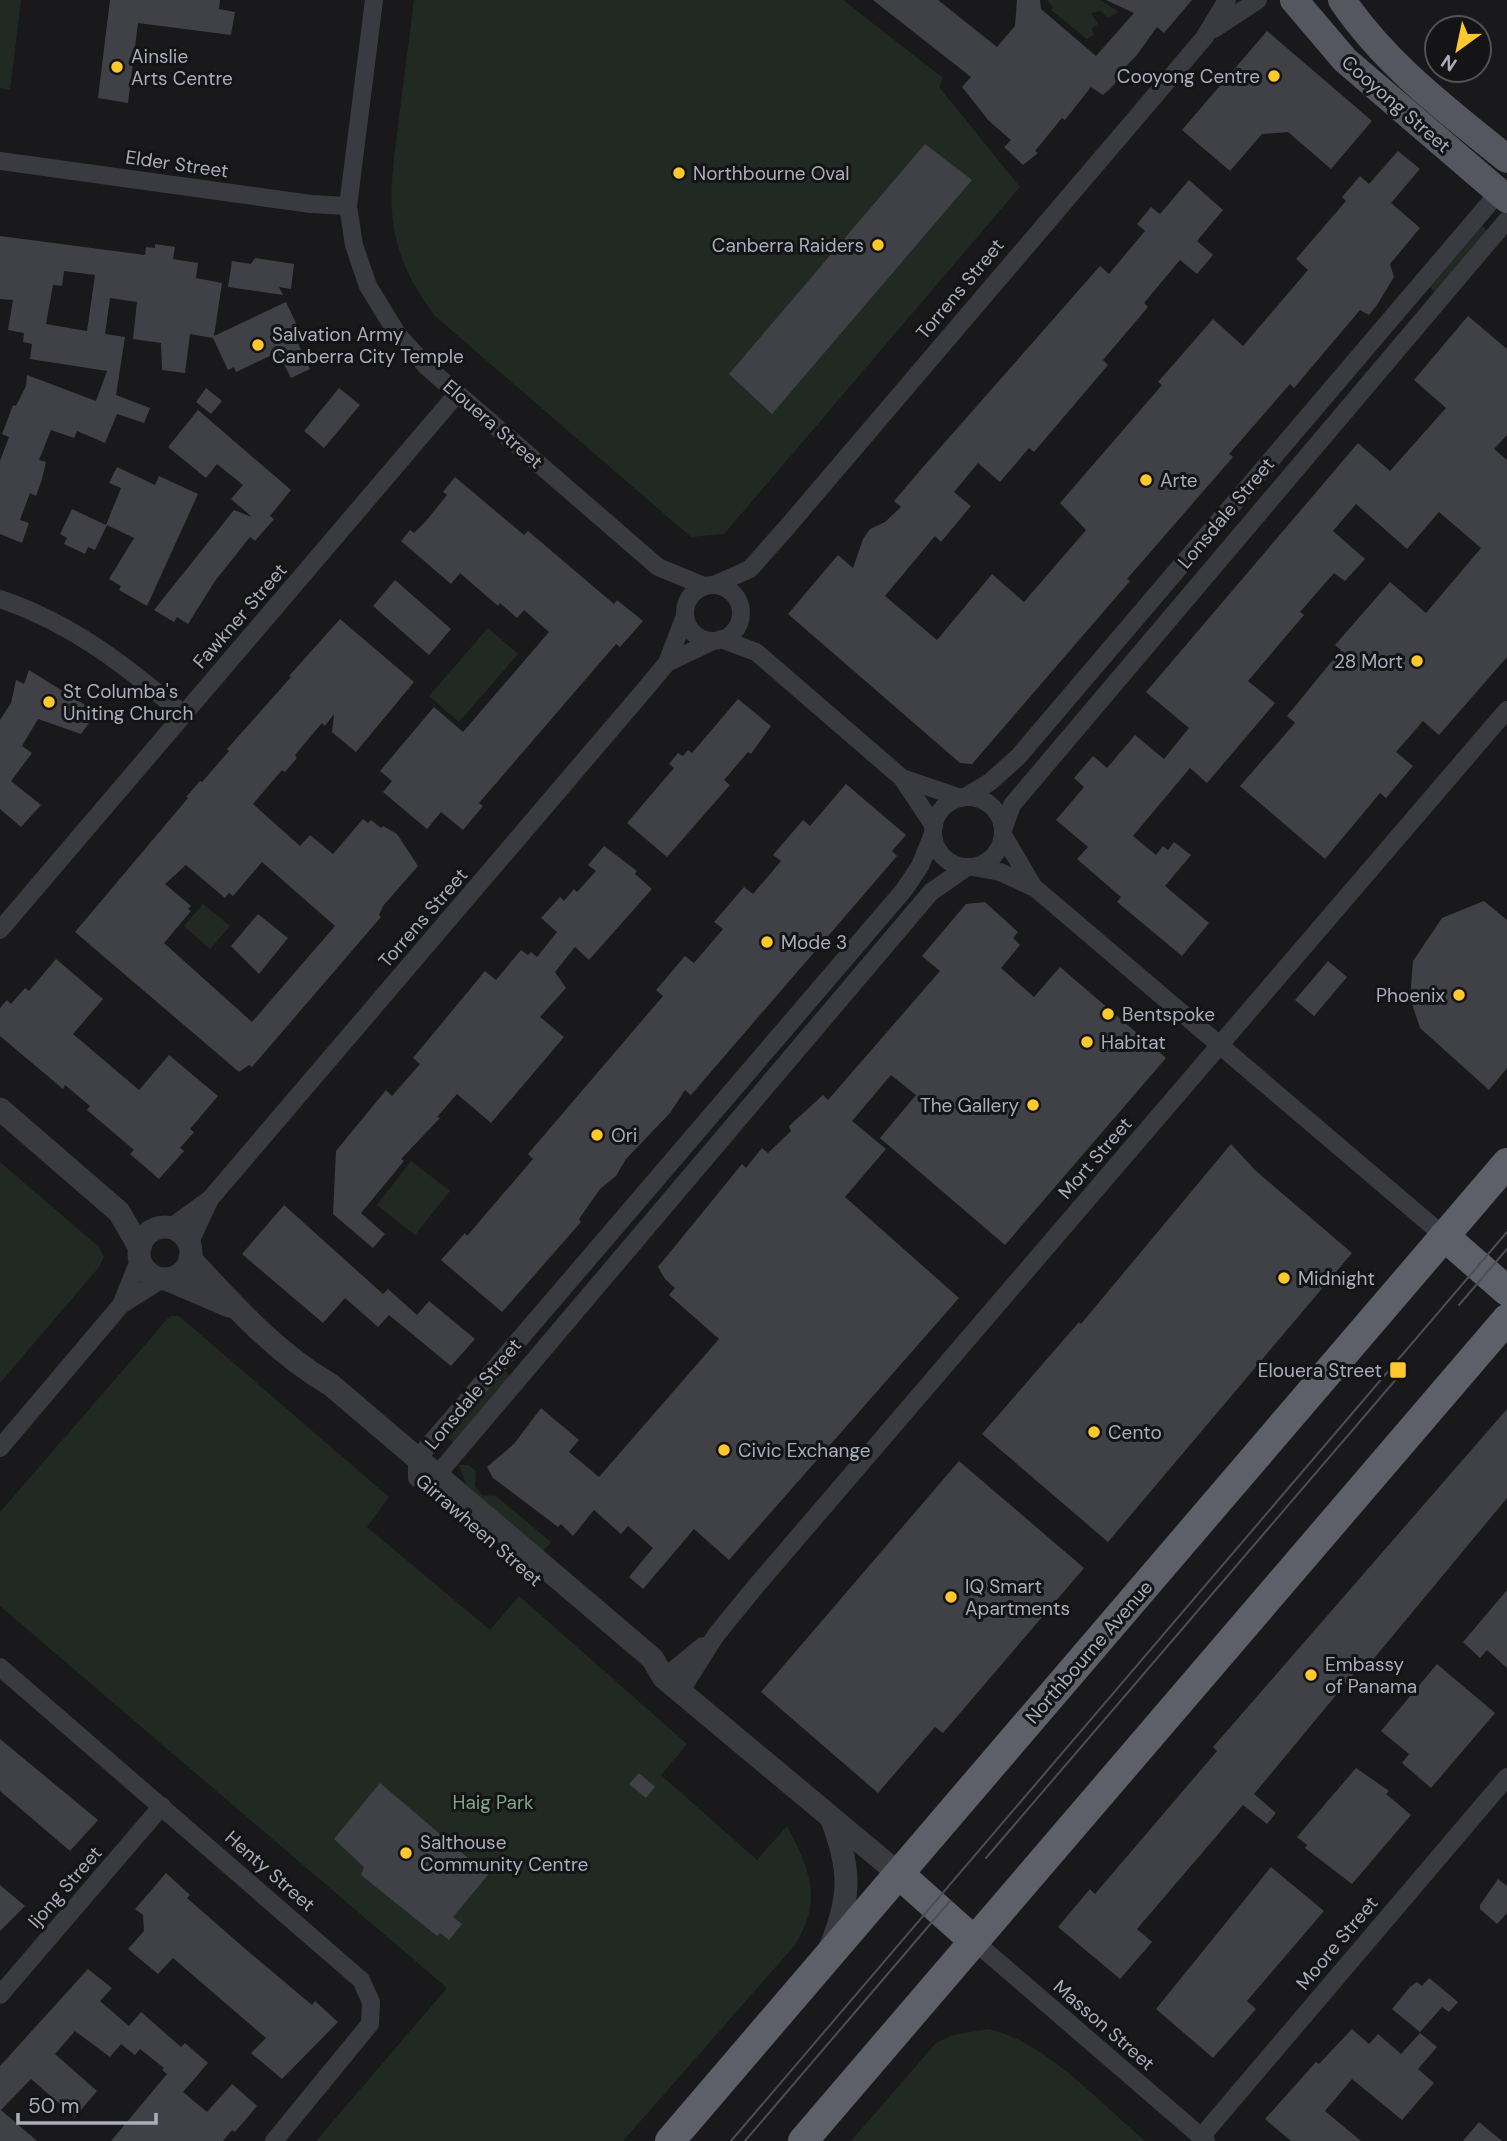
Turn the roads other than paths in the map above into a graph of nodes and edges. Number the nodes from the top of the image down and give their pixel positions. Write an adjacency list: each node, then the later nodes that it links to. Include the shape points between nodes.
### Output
1 (374, 0): 10 (street, Elouera Street)
2 (1227, 0): 6 (street, Torrens Street)
3 (1258, 0): 6 (street, Torrens Street)
4 (1294, 0): 9 (main road, Cooyong Street, via 1345,60)
5 (1342, 0): 7 (main road, Cooyong Street, via 1396,65)
6 (1204, 38): 15 (street, Torrens Street)
7 (1507, 159)
8 (0, 161): 10 (street, Elder Street)
9 (1504, 193): 12 (street, Lonsdale Street)
10 (348, 206): 14 (street, Elouera Street, via 360,265 382,312 412,351)
11 (1507, 220): 13 (street, Lonsdale Street)
12 (1377, 335): 13 (street); 24 (street, Lonsdale Street)
13 (1396, 351): 25 (street, Lonsdale Street)
14 (457, 394): 16 (street, Elouera Street); 27 (street, Fawkner Street)
15 (750, 569): 17 (street, Torrens Street); 19 (street, Torrens Street)
16 (664, 572): 17 (street, Elouera Street); 20 (street, Elouera Street)
17 (709, 586): 19 (street, via 731,592); 20 (street, via 689,598)
18 (0, 599): 27 (street, via 49,618 92,642)
19 (740, 614): 21 (street, via 733,632); 22 (street)
20 (685, 615): 21 (street, via 694,633); 23 (street, Torrens Street)
21 (717, 640): 22 (street); 23 (street, Torrens Street)
22 (756, 652): 28 (street)
23 (667, 663): 42 (street, Torrens Street)
24 (1075, 690): 25 (street); 29 (street, Lonsdale Street, via 1001,774)
25 (1095, 707): 31 (street, Lonsdale Street, via 1012,805)
26 (1507, 710): 37 (street, Mort Street)
27 (183, 715): 34 (street, Fawkner Street)
28 (902, 778): 29 (street); 30 (street)
29 (963, 798): 30 (street, via 942,808); 31 (street, via 991,806)
30 (934, 830): 32 (street, via 941,854 955,865); 35 (street, Lonsdale Street, via 914,877)
31 (1003, 832): 32 (street, via 995,855); 33 (street)
32 (970, 867): 33 (street, via 1000,872); 36 (street, Lonsdale Street, via 931,892)
33 (1035, 888): 37 (street)
34 (0, 930)
35 (836, 970): 36 (street); 38 (street, Lonsdale Street)
36 (853, 984): 40 (street, Lonsdale Street)
37 (1219, 1045): 46 (street); 58 (street, Mort Street)
38 (722, 1103): 40 (street); 45 (street, Lonsdale Street)
39 (0, 1110): 43 (street)
40 (739, 1118): 47 (street, Lonsdale Street)
41 (1507, 1163): 46 (highway, Northbourne Avenue)
42 (210, 1199): 44 (street, Torrens Street); 48 (street, Torrens Street)
43 (119, 1212): 44 (street); 49 (street)
44 (165, 1228): 48 (street, via 182,1233); 49 (street, via 146,1236)
45 (612, 1231): 47 (street); 56 (street, Lonsdale Street)
46 (1444, 1236): 51 (highway); 62 (highway, Northbourne Avenue)
47 (630, 1247): 56 (street, Lonsdale Street)
48 (190, 1251): 50 (street, via 181,1273); 53 (street, Girrawheen Street)
49 (140, 1253): 50 (street, via 149,1272); 52 (street)
50 (165, 1278): 52 (street); 53 (street, Girrawheen Street)
51 (1507, 1291)
52 (121, 1305): 55 (street)
53 (235, 1308): 56 (street, Girrawheen Street, via 304,1370 322,1396)
54 (1507, 1319): 63 (highway)
55 (0, 1448)
56 (424, 1471): 58 (street, Girrawheen Street, via 652,1658)
57 (0, 1667): 60 (street, Henty Street)
58 (672, 1685): 61 (street, Girrawheen Street)
59 (1507, 1777): 66 (street, Moore Street)
60 (162, 1806): 65 (street, Ijong Street); 67 (street, Henty Street, via 354,1970 371,2002 370,2025 364,2035)
61 (832, 1818): 62 (street, Girrawheen Street); 64 (street, via 848,1877 845,1906)
62 (899, 1874): 63 (highway, Girrawheen Street); 64 (highway, Northbourne Avenue)
63 (974, 1941): 66 (street, Masson Street); 69 (highway)
64 (824, 1961): 68 (highway, Northbourne Avenue)
65 (0, 1995)
66 (1203, 2139)
67 (274, 2141)
68 (670, 2141)
69 (803, 2141)

